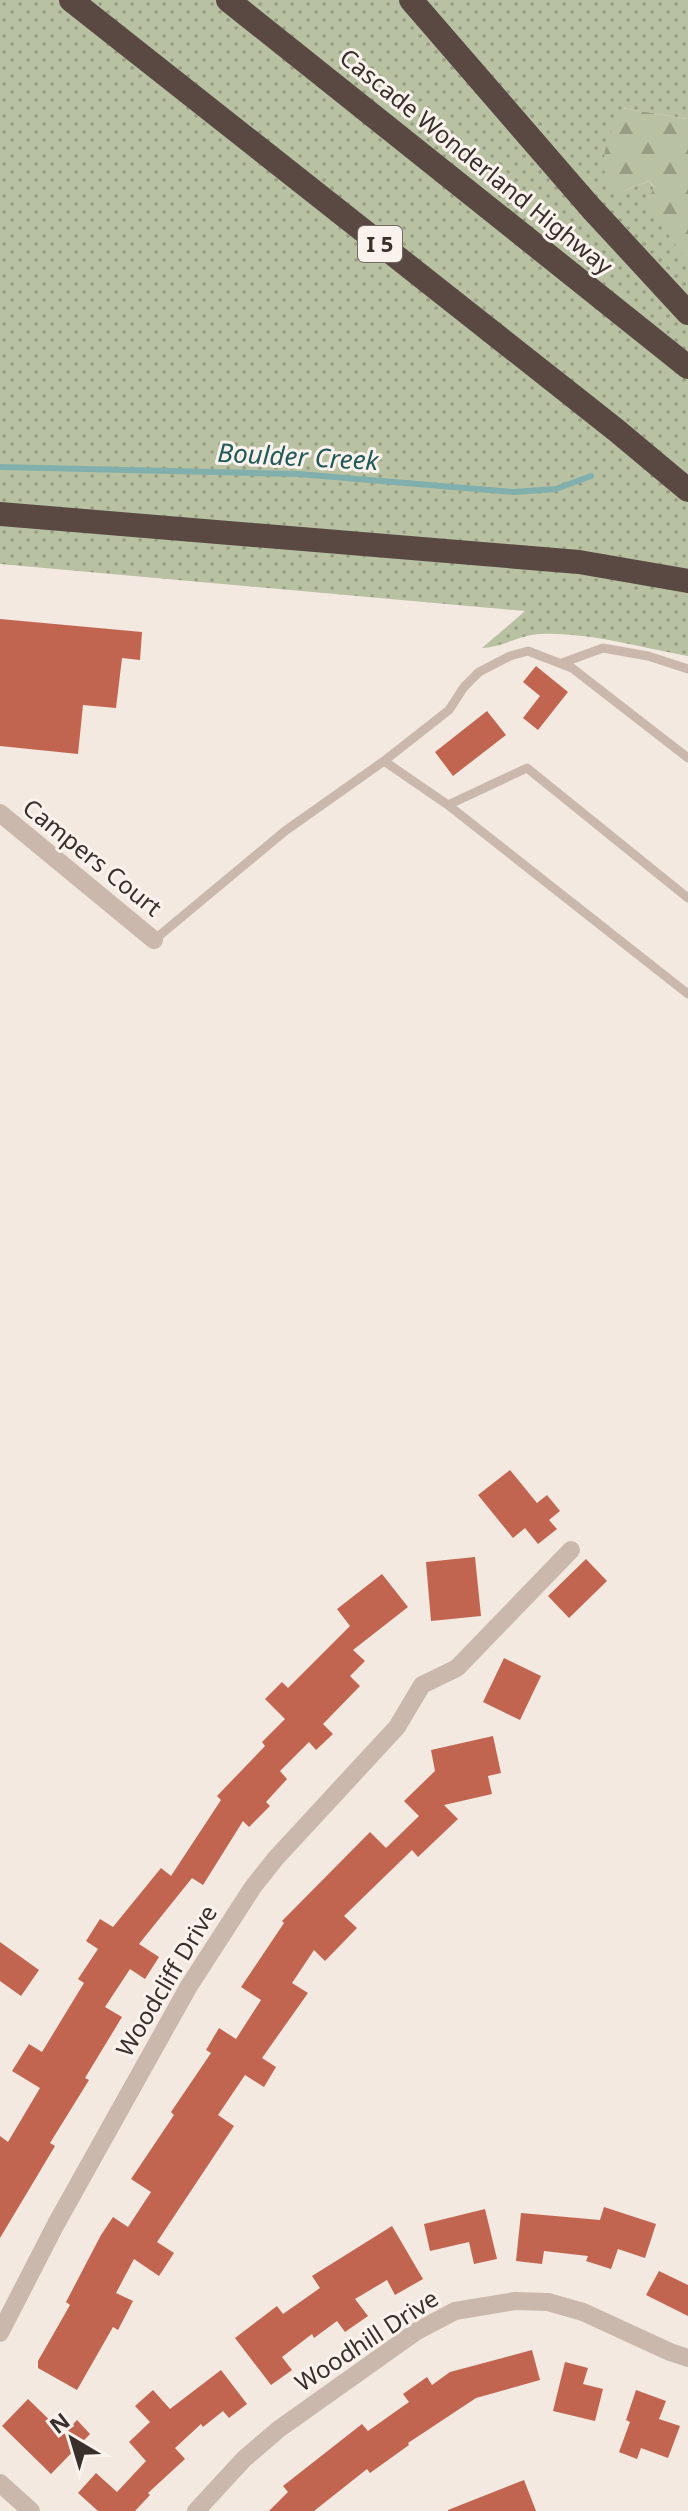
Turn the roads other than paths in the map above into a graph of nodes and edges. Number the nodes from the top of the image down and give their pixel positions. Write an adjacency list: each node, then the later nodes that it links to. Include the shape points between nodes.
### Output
1 (71, 0): 6 (highway, I 5)
2 (228, 0): 5 (highway, Cascade Wonderland Highway)
3 (411, 0): 4 (highway)
4 (688, 313)
5 (688, 367)
6 (688, 490)
7 (0, 514): 8 (highway, via 579,562)
8 (688, 581)
9 (562, 663): 10 (lane, via 603,648); 11 (lane); 12 (lane, via 528,651 491,664 464,687 449,710)
10 (688, 669)
11 (688, 758)
12 (384, 761): 13 (lane); 16 (lane, via 285,831)
13 (448, 805): 15 (lane, via 527,768); 17 (lane)
14 (0, 813): 16 (street, Campers Court)
15 (688, 898)
16 (154, 940)
17 (688, 994)
18 (571, 1550): 19 (street, Woodcliff Drive, via 457,1668 422,1685 397,1727 276,1858 230,1921 71,2197)
19 (0, 2333)
20 (688, 2358): 23 (street, Woodhill Drive, via 548,2302 515,2301 455,2311 417,2331 279,2429)
21 (0, 2483): 22 (street)
22 (31, 2511)
23 (196, 2511)

